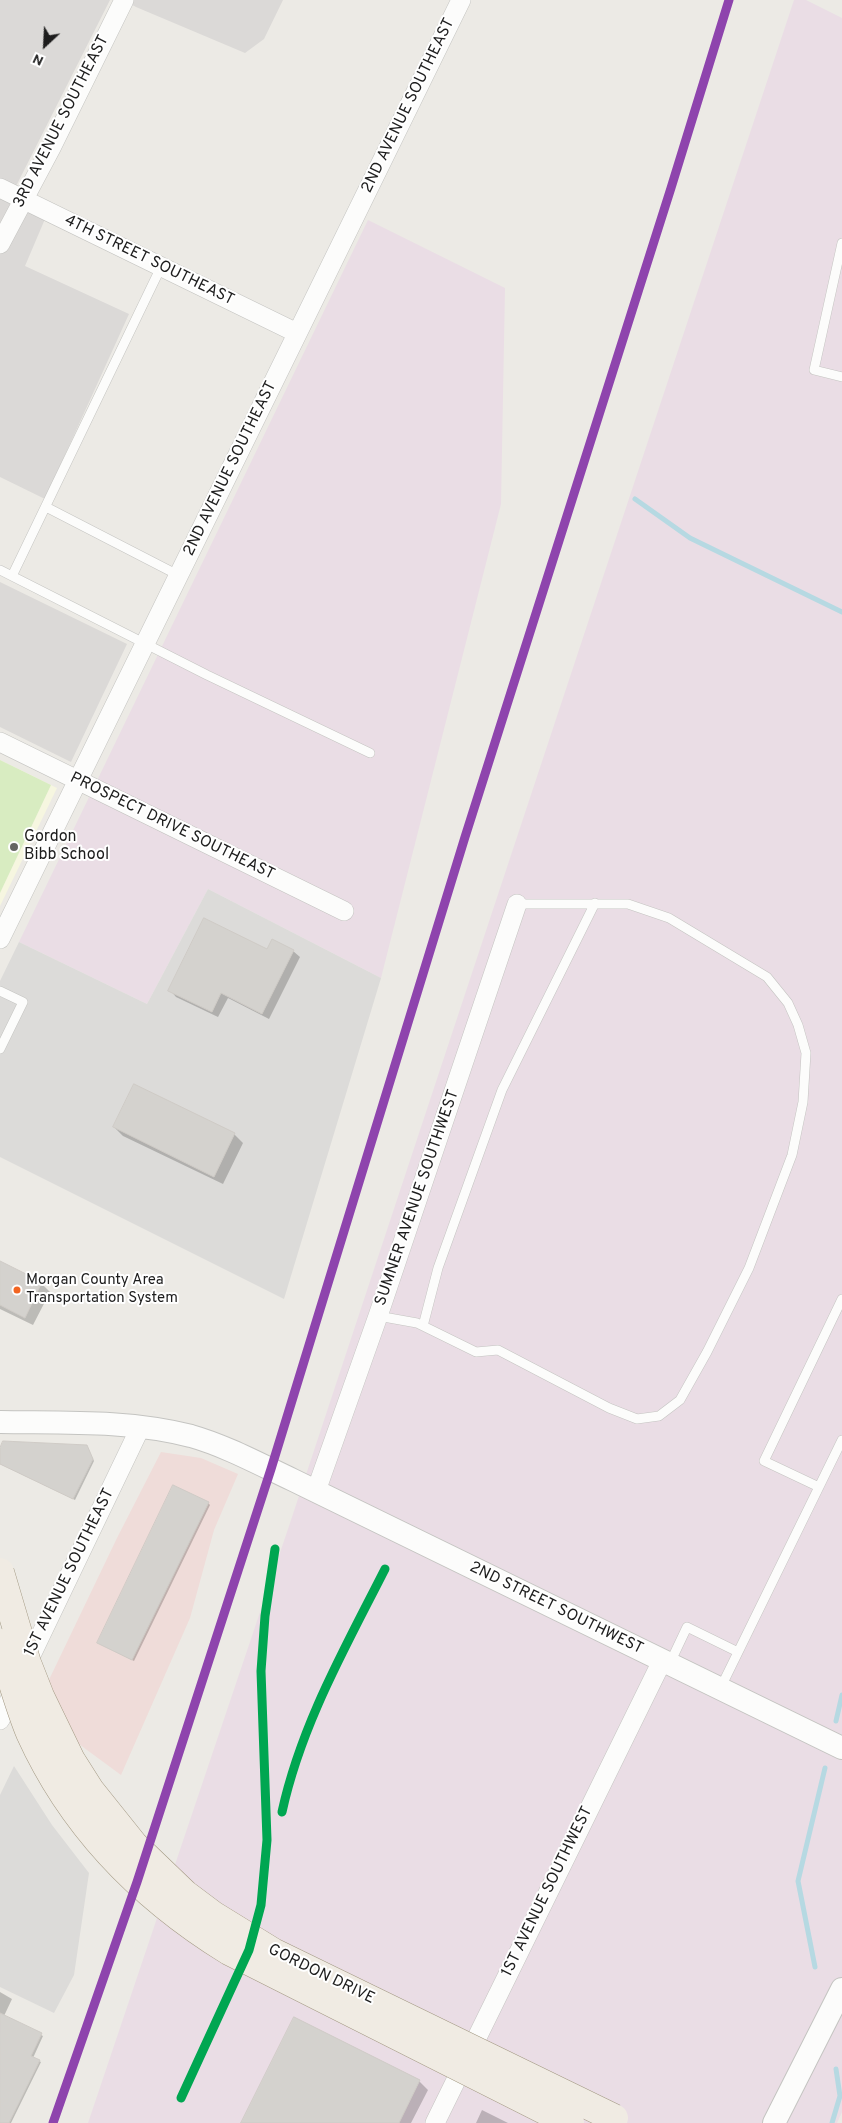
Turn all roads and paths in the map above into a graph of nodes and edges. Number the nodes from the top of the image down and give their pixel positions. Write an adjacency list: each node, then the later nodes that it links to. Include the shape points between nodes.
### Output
1 (124, 0): 4 (street, 3RD AVENUE SOUTHEAST)
2 (461, 0): 8 (street, 2ND AVENUE SOUTHEAST)
3 (0, 188): 4 (street, 4TH STREET SOUTHEAST)
4 (23, 200): 6 (street, 3RD AVENUE SOUTHEAST); 7 (street, 4TH STREET SOUTHEAST)
5 (842, 243): 9 (lane, via 814,370)
6 (0, 244)
7 (162, 267): 8 (street, 4TH STREET SOUTHEAST); 10 (lane)
8 (297, 333): 13 (street, 2ND AVENUE SOUTHEAST)
9 (842, 377)
10 (46, 507): 12 (lane); 13 (lane)
11 (0, 570): 12 (lane)
12 (12, 576): 14 (lane)
13 (178, 576): 14 (street, 2ND AVENUE SOUTHEAST)
14 (145, 643): 16 (lane); 17 (street, 2ND AVENUE SOUTHEAST)
15 (0, 742): 17 (street, PROSPECT DRIVE SOUTHEAST)
16 (370, 753)
17 (78, 781): 20 (street, PROSPECT DRIVE SOUTHEAST); 21 (street, 2ND AVENUE SOUTHEAST)
18 (595, 903): 19 (lane); 26 (lane, via 502,1090 438,1268); 26 (lane, via 628,904 669,918 725,951 767,977 788,1003 798,1025 806,1053 803,1102 792,1154 749,1268 680,1400 659,1416 637,1419 609,1408 498,1350 476,1352)
19 (517, 904): 25 (street, SUMNER AVENUE SOUTHWEST)
20 (344, 911)
21 (0, 939)
22 (0, 991): 23 (lane, via 23,1002)
23 (0, 1049)
24 (842, 1299): 30 (lane, via 764,1461)
25 (378, 1316): 26 (lane); 31 (street, SUMNER AVENUE SOUTHWEST)
26 (422, 1326)
27 (0, 1422): 28 (street, 2ND STREET SOUTHWEST)
28 (141, 1426): 31 (street, 2ND STREET SOUTHWEST, via 216,1445); 37 (street, 1ST AVENUE SOUTHEAST)
29 (842, 1440): 30 (lane)
30 (819, 1488): 34 (lane)
31 (316, 1491): 35 (street, 2ND STREET SOUTHWEST)
32 (0, 1572): 40 (main road, GORDON DRIVE, bridge, via 28,1663 71,1760 101,1804 158,1870 213,1915 272,1952)
33 (0, 1643): 42 (main road, GORDON DRIVE, bridge, via 30,1731 61,1790 100,1844 173,1914 229,1951)
34 (738, 1652): 35 (lane, via 687,1627); 36 (lane)
35 (665, 1663): 36 (street, 2ND STREET SOUTHWEST); 41 (street, 1ST AVENUE SOUTHWEST)
36 (720, 1689): 38 (street, 2ND STREET SOUTHWEST)
37 (0, 1720)
38 (842, 1748)
39 (842, 1989): 43 (street)
40 (614, 2118)
41 (435, 2123)
42 (570, 2123)
43 (774, 2123)

